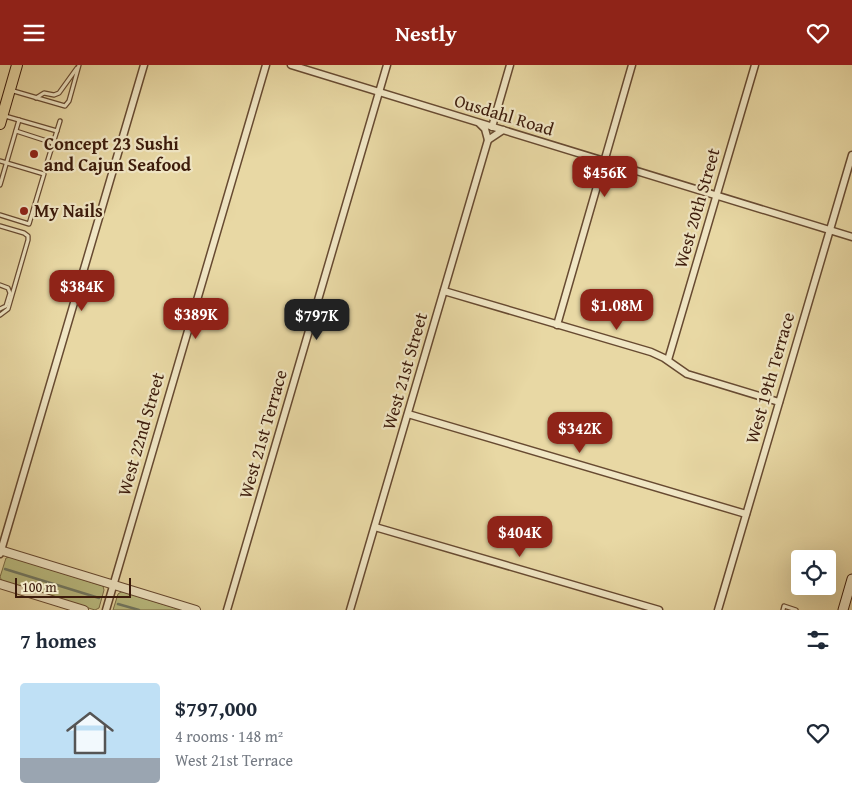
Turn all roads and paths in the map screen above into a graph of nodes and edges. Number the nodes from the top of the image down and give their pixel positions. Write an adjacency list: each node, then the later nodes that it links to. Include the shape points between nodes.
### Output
1 (17, 65): 10 (main road)
2 (79, 65): 12 (lane, via 59,93 44,93); 12 (lane, via 67,104 61,106)
3 (144, 65): 45 (street)
4 (266, 65): 48 (street, West 22nd Street)
5 (291, 65): 11 (street, Ousdahl Road)
6 (387, 65): 11 (street, West 21st Terrace)
7 (510, 65): 18 (street)
8 (632, 65): 26 (street)
9 (755, 65): 30 (street, West 20th Street)
10 (10, 90): 12 (lane); 13 (main road)
11 (379, 92): 17 (street, Ousdahl Road); 52 (street, West 21st Terrace)
12 (36, 98)
13 (3, 101): 14 (main road)
14 (1, 119): 15 (lane)
15 (19, 120): 20 (lane); 21 (lane)
16 (60, 121): 21 (lane)
17 (479, 123): 18 (street, Ousdahl Road); 22 (street)
18 (492, 127): 19 (street, Ousdahl Road)
19 (503, 130): 22 (street); 26 (street, Ousdahl Road)
20 (16, 131): 23 (lane); 27 (lane)
21 (56, 131): 23 (lane)
22 (488, 140): 36 (street, West 21st Street)
23 (53, 143): 28 (lane)
24 (852, 155): 33 (street, West 19th Terrace)
25 (0, 161): 27 (lane)
26 (605, 161): 30 (street, Ousdahl Road); 39 (street)
27 (6, 163): 29 (lane); 31 (lane, via 44,175 30,224)
28 (46, 166)
29 (0, 185)
30 (716, 196): 33 (street, Ousdahl Road); 40 (street, West 20th Street)
31 (0, 215)
32 (0, 226): 38 (lane, via 24,233 28,240 8,309)
33 (829, 231): 34 (street, Ousdahl Road); 41 (street, West 19th Terrace)
34 (852, 237)
35 (0, 285): 37 (lane, via 10,290 6,306)
36 (444, 291): 39 (street); 42 (street, West 21st Street)
37 (0, 309)
38 (0, 315)
39 (557, 325): 40 (street, via 651,352)
40 (668, 360): 41 (street, via 687,374)
41 (779, 402): 43 (street, West 19th Terrace)
42 (408, 415): 43 (street); 44 (street, West 21st Street)
43 (746, 514): 55 (street, West 19th Terrace)
44 (374, 527): 53 (street, West 21st Street); 54 (street)
45 (0, 552): 48 (street)
46 (852, 579): 58 (main road)
47 (0, 584): 49 (street)
48 (113, 585): 50 (street, West 22nd Street); 51 (street)
49 (84, 610)
50 (106, 610)
51 (196, 610)
52 (227, 610)
53 (350, 610)
54 (659, 610)
55 (718, 610)
56 (782, 610): 57 (lane, via 784,606)
57 (796, 610)
58 (843, 610)

